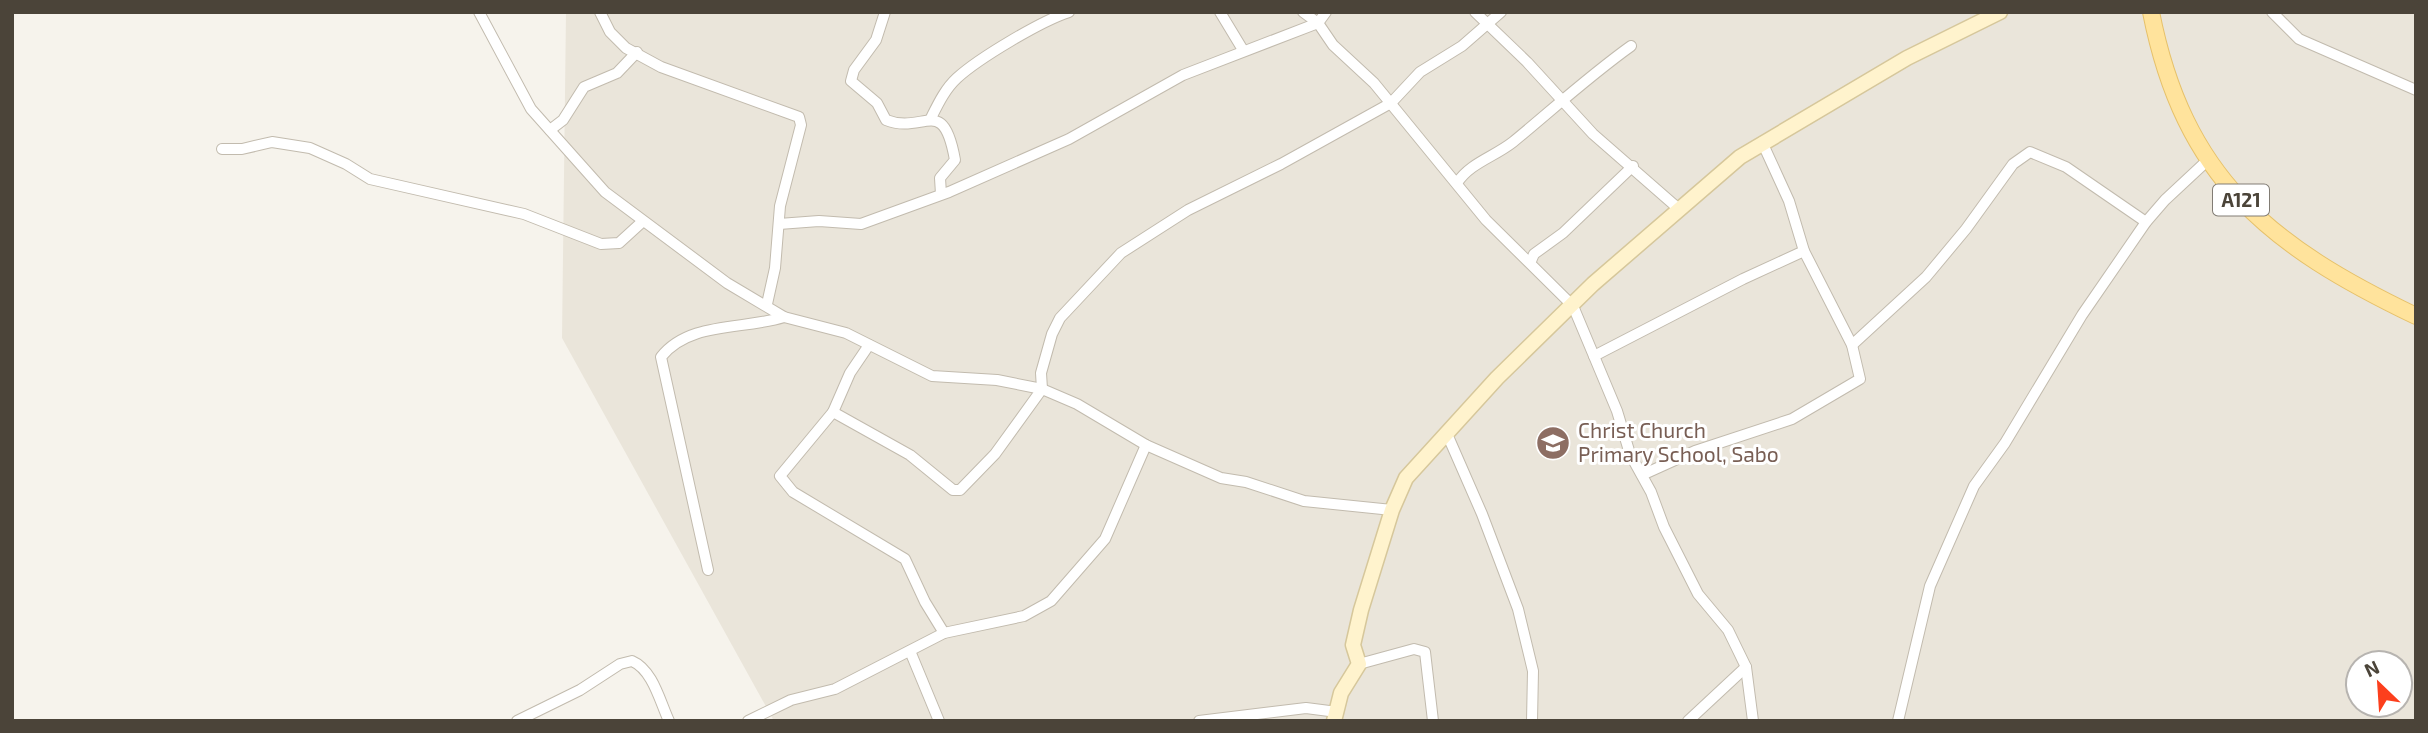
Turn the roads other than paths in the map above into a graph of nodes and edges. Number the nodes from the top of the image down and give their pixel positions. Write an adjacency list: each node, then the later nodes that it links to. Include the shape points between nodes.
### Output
1 (479, 12): 22 (street, via 531,109)
2 (600, 12): 17 (street, via 616,38)
3 (1069, 12): 21 (street, via 1040,24 956,79)
4 (1220, 12): 16 (street)
5 (1303, 12): 13 (street)
6 (1326, 12): 13 (street)
7 (1475, 12): 14 (street)
8 (1501, 12): 14 (street)
9 (2000, 12): 23 (street, via 1907,58)
10 (2151, 12): 25 (main road, A121, via 2181,108)
11 (2272, 12): 18 (street, via 2299,39)
12 (882, 13): 21 (street, via 876,40 851,81 877,103 886,120 901,125)
13 (1318, 23): 16 (street); 20 (street, via 1333,45)
14 (1488, 25): 19 (street); 20 (street, via 1420,72)
15 (1631, 46): 19 (street)
16 (1243, 50): 28 (street, via 1154,89 1024,161)
17 (637, 52): 22 (street, via 617,73 584,87 563,120); 32 (street, via 685,77 799,117 802,125)
18 (2416, 90)
19 (1561, 100): 26 (street); 27 (street, via 1511,143 1464,172)
20 (1391, 103): 27 (street); 42 (street, via 1188,210 1121,253 1060,318 1041,373)
21 (931, 118): 28 (street, via 944,127 955,160 940,178)
22 (550, 130): 30 (street, via 606,192)
23 (1762, 142): 29 (street); 33 (street, via 1789,201)
24 (222, 149): 30 (street, via 272,142 310,148 370,179 524,214 601,244 618,243)
25 (2209, 159): 31 (street); 37 (main road, A121, via 2239,198 2280,238 2342,280)
26 (1633, 166): 29 (street); 34 (street)
27 (1457, 183): 34 (street, via 1502,237)
28 (941, 194): 32 (street, via 861,224 819,221)
29 (1680, 209): 36 (street)
30 (642, 222): 35 (street, via 727,283)
31 (2146, 222): 40 (street, via 2066,167 2030,152 2013,164 1926,277); 63 (street, via 1974,486 1930,586)
32 (779, 225): 35 (street)
33 (1804, 251): 40 (street); 41 (street)
34 (1531, 261): 36 (street)
35 (767, 304): 38 (street)
36 (1573, 306): 41 (street); 44 (street, via 1497,378)
37 (2416, 316)
38 (784, 317): 39 (street, via 824,326); 48 (street, via 692,334 675,342 661,357)
39 (869, 345): 42 (street, via 932,376 997,380); 43 (street)
40 (1852, 345): 46 (street, via 1860,379 1827,401)
41 (1594, 356): 46 (street)
42 (1042, 389): 43 (street, via 995,454 957,491 910,455); 45 (street)
43 (833, 412): 49 (street, via 780,476 781,481 905,559)
44 (1447, 435): 47 (street, via 1406,478); 60 (street, via 1518,609 1533,671)
45 (1146, 445): 47 (street, via 1221,478 1304,501); 49 (street, via 1105,539 1051,601 1024,616)
46 (1642, 475): 52 (street, via 1698,594 1728,630)
47 (1392, 510): 51 (street, via 1353,645)
48 (708, 570)
49 (944, 633): 50 (street)
50 (910, 651): 56 (street, via 835,690 791,700); 57 (street)
51 (1359, 664): 53 (street, via 1341,693); 59 (street, via 1414,649 1424,652)
52 (1746, 667): 61 (street); 62 (street)
53 (1335, 716): 58 (street, via 1306,708)
54 (517, 721): 55 (street, via 632,661 643,667)
55 (668, 721)
56 (748, 721)
57 (939, 721)
58 (1199, 721)
59 (1433, 721)
60 (1532, 721)
61 (1688, 721)
62 (1753, 721)
63 (1898, 721)

